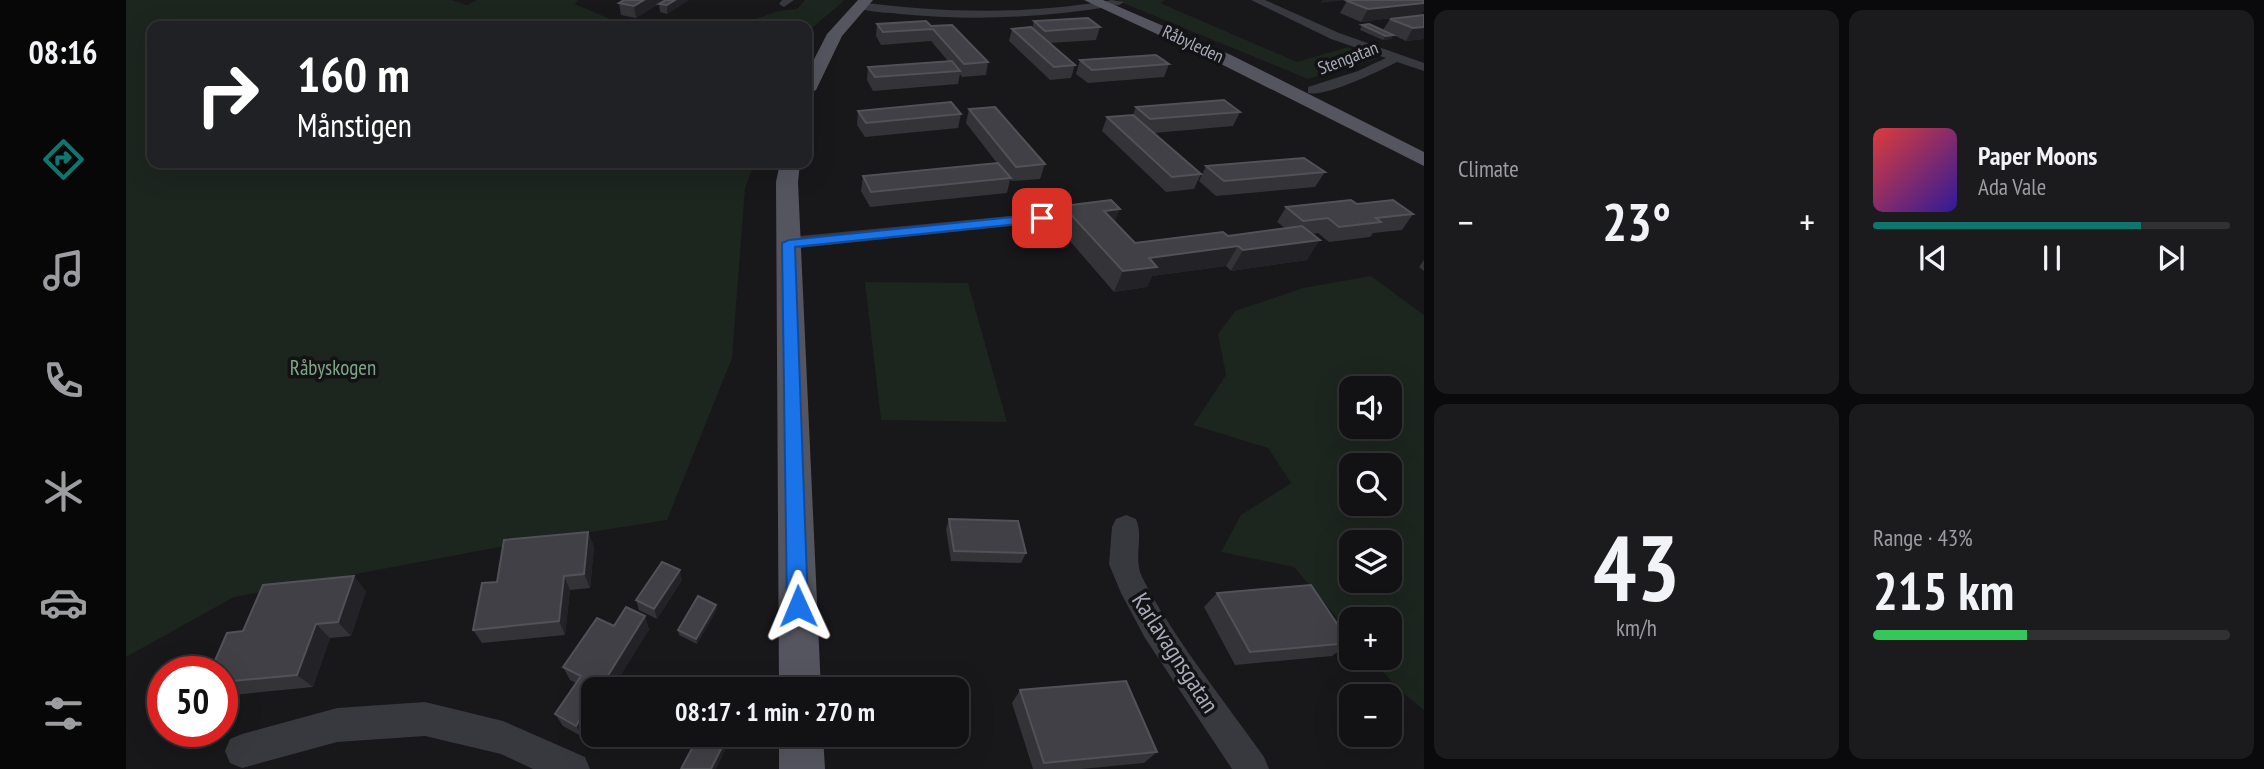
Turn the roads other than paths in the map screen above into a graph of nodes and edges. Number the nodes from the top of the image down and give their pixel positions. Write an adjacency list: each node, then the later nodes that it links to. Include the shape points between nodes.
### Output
1 (973, 0): 5 (street)
2 (1256, 0): 6 (street, via 1299,22)
3 (1107, 2): 5 (street, via 1049,13); 9 (main road, Råbyleden)
4 (868, 3): 5 (street); 8 (main road, via 829,48)
5 (984, 16)
6 (1395, 58): 7 (street); 9 (street, Stengatan, via 1355,77)
7 (1424, 67)
8 (812, 80)
9 (1303, 91): 10 (main road, Råbyleden); 11 (main road, Råbyleden)
10 (1424, 147)
11 (1424, 160)
12 (789, 168): 14 (main road)
13 (1042, 218): 14 (street)
14 (789, 243): 16 (main road)
15 (1126, 527): 21 (street, Karlavagnsgatan, via 1124,564 1131,584)
16 (800, 677)
17 (801, 747): 20 (main road)
18 (242, 751): 19 (street, via 337,724 425,719 503,738)
19 (573, 769)
20 (802, 769)
21 (1252, 769)

